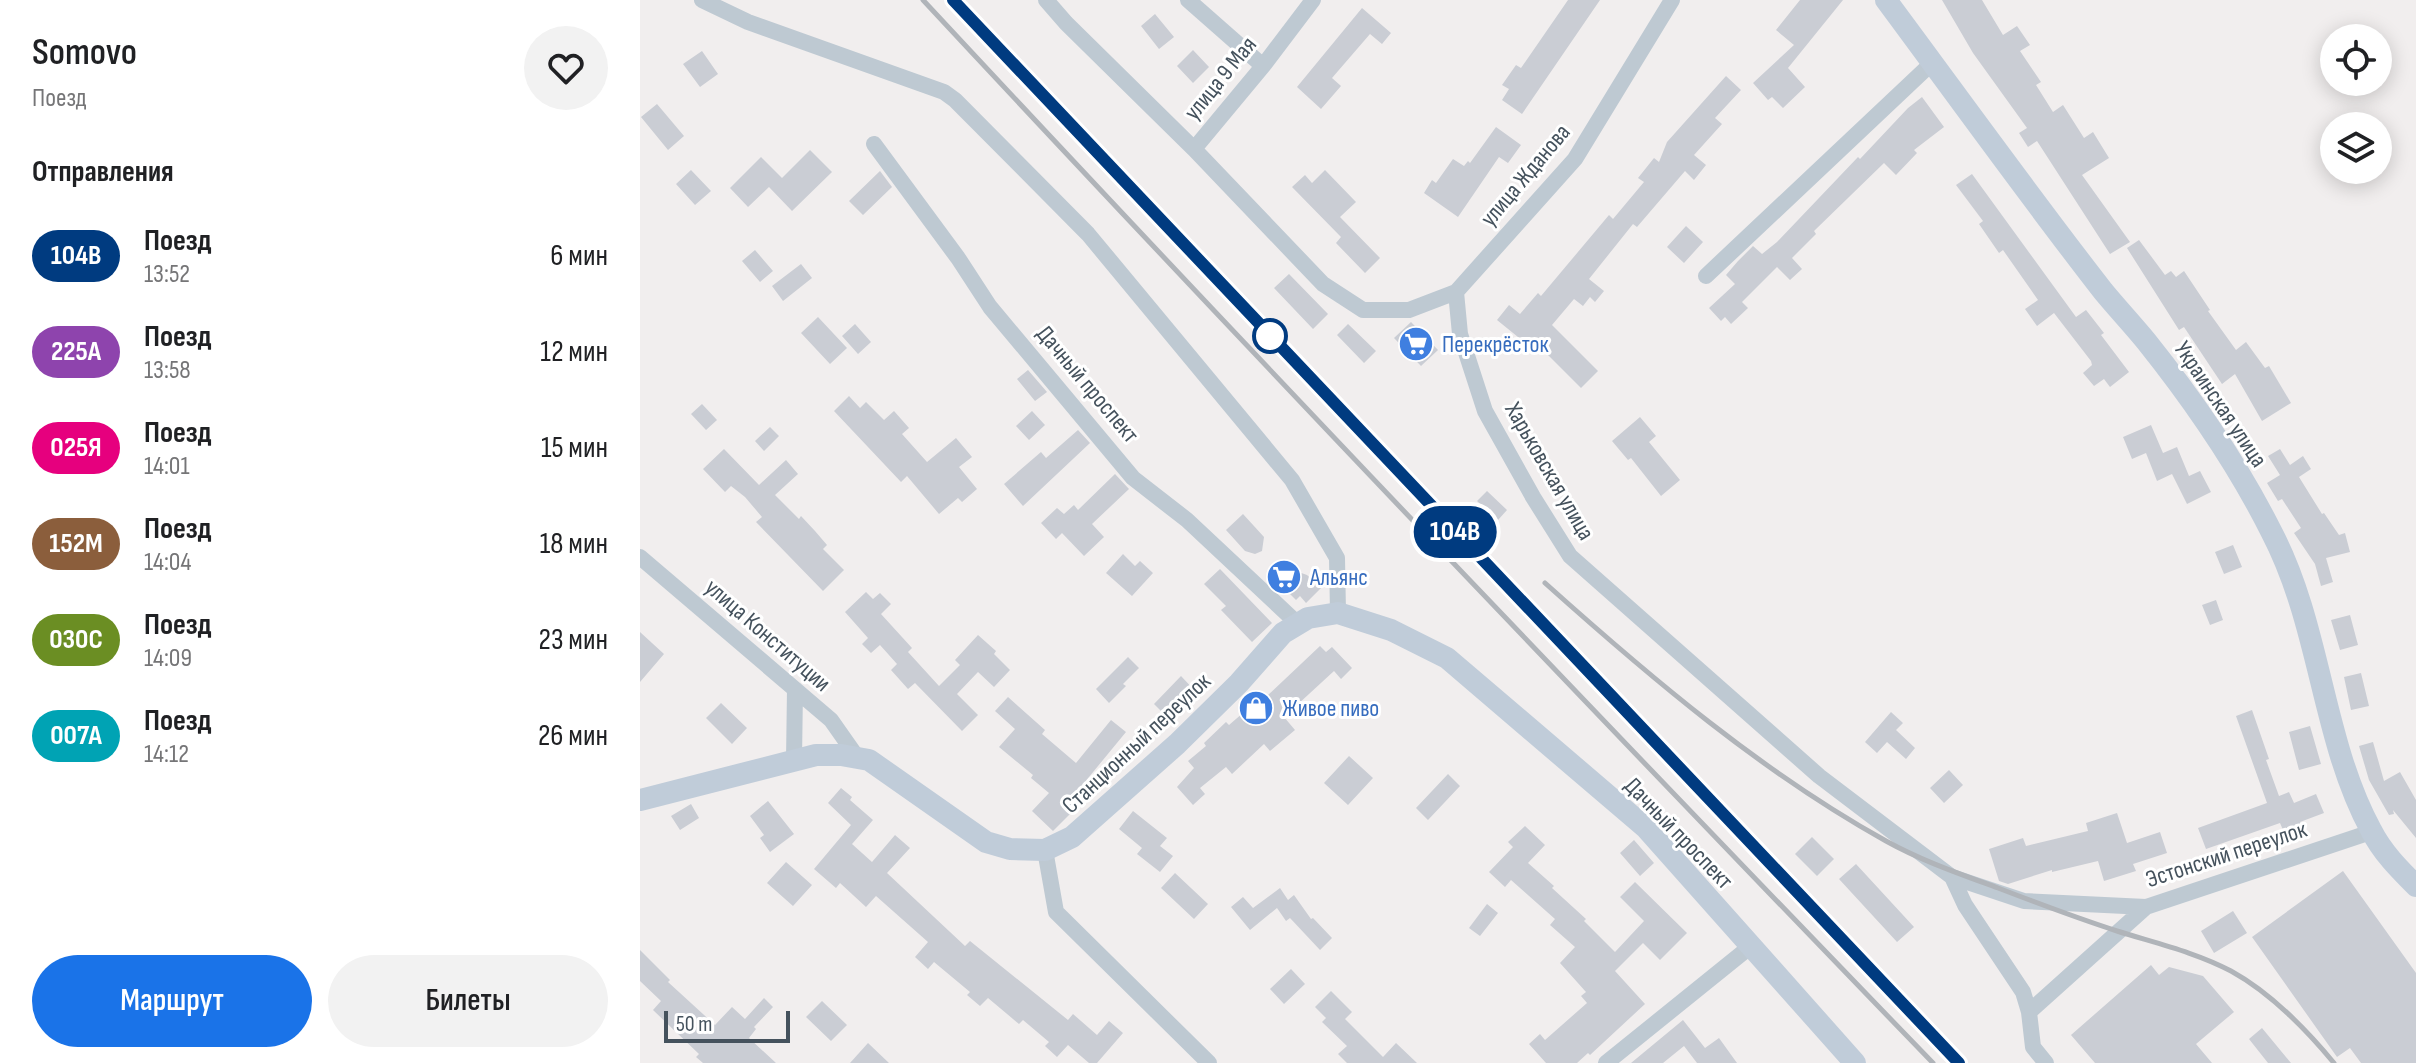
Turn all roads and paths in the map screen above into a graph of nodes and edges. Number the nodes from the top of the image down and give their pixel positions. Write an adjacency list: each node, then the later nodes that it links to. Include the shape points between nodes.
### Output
1 (702, 0): 14 (street, via 955,100 1088,234 1292,480 1337,558)
2 (1046, 0): 10 (street)
3 (1188, 0): 8 (street)
4 (1313, 0): 8 (street, улица 9 Мая)
5 (1672, 0): 12 (street, улица Жданова, via 1575,159)
6 (1886, 0): 7 (street, Украинская улица)
7 (1932, 63): 11 (street); 20 (street, Украинская улица, via 2185,392 2272,531 2303,609 2352,792)
8 (1263, 66): 10 (street, улица 9 Мая)
9 (874, 144): 15 (street, Дачный проспект, via 990,307 1133,478 1187,520)
10 (1194, 149): 12 (street, via 1323,284 1363,310 1409,310)
11 (1706, 276)
12 (1456, 292): 22 (street, Харьковская улица, via 1460,334 1485,411 1570,556 1819,776)
13 (640, 557): 16 (street, улица Конституции)
14 (1338, 613): 15 (street, Станционный переулок); 25 (street, Дачный проспект, via 1391,630 1447,658 1646,828)
15 (1298, 624): 21 (street, Станционный переулок, via 1072,837)
16 (795, 689): 17 (street, улица Конституции, via 831,720); 18 (street)
17 (857, 757): 18 (street); 21 (street, via 869,760 986,842)
18 (794, 760): 19 (street)
19 (640, 800)
20 (2371, 832): 23 (street, Украинская улица); 24 (street, Эстонский переулок)
21 (1045, 850): 27 (street, via 1056,912)
22 (1952, 877): 24 (street, Эстонский переулок, via 2024,901); 26 (street, Харьковская улица, via 2023,992)
23 (2416, 886)
24 (2146, 907): 26 (street)
25 (1751, 946): 28 (street); 29 (street, Дачный проспект)
26 (2029, 1012): 30 (street, Харьковская улица, via 2033,1047)
27 (1209, 1063)
28 (1606, 1063)
29 (1855, 1063)
30 (2046, 1063)

